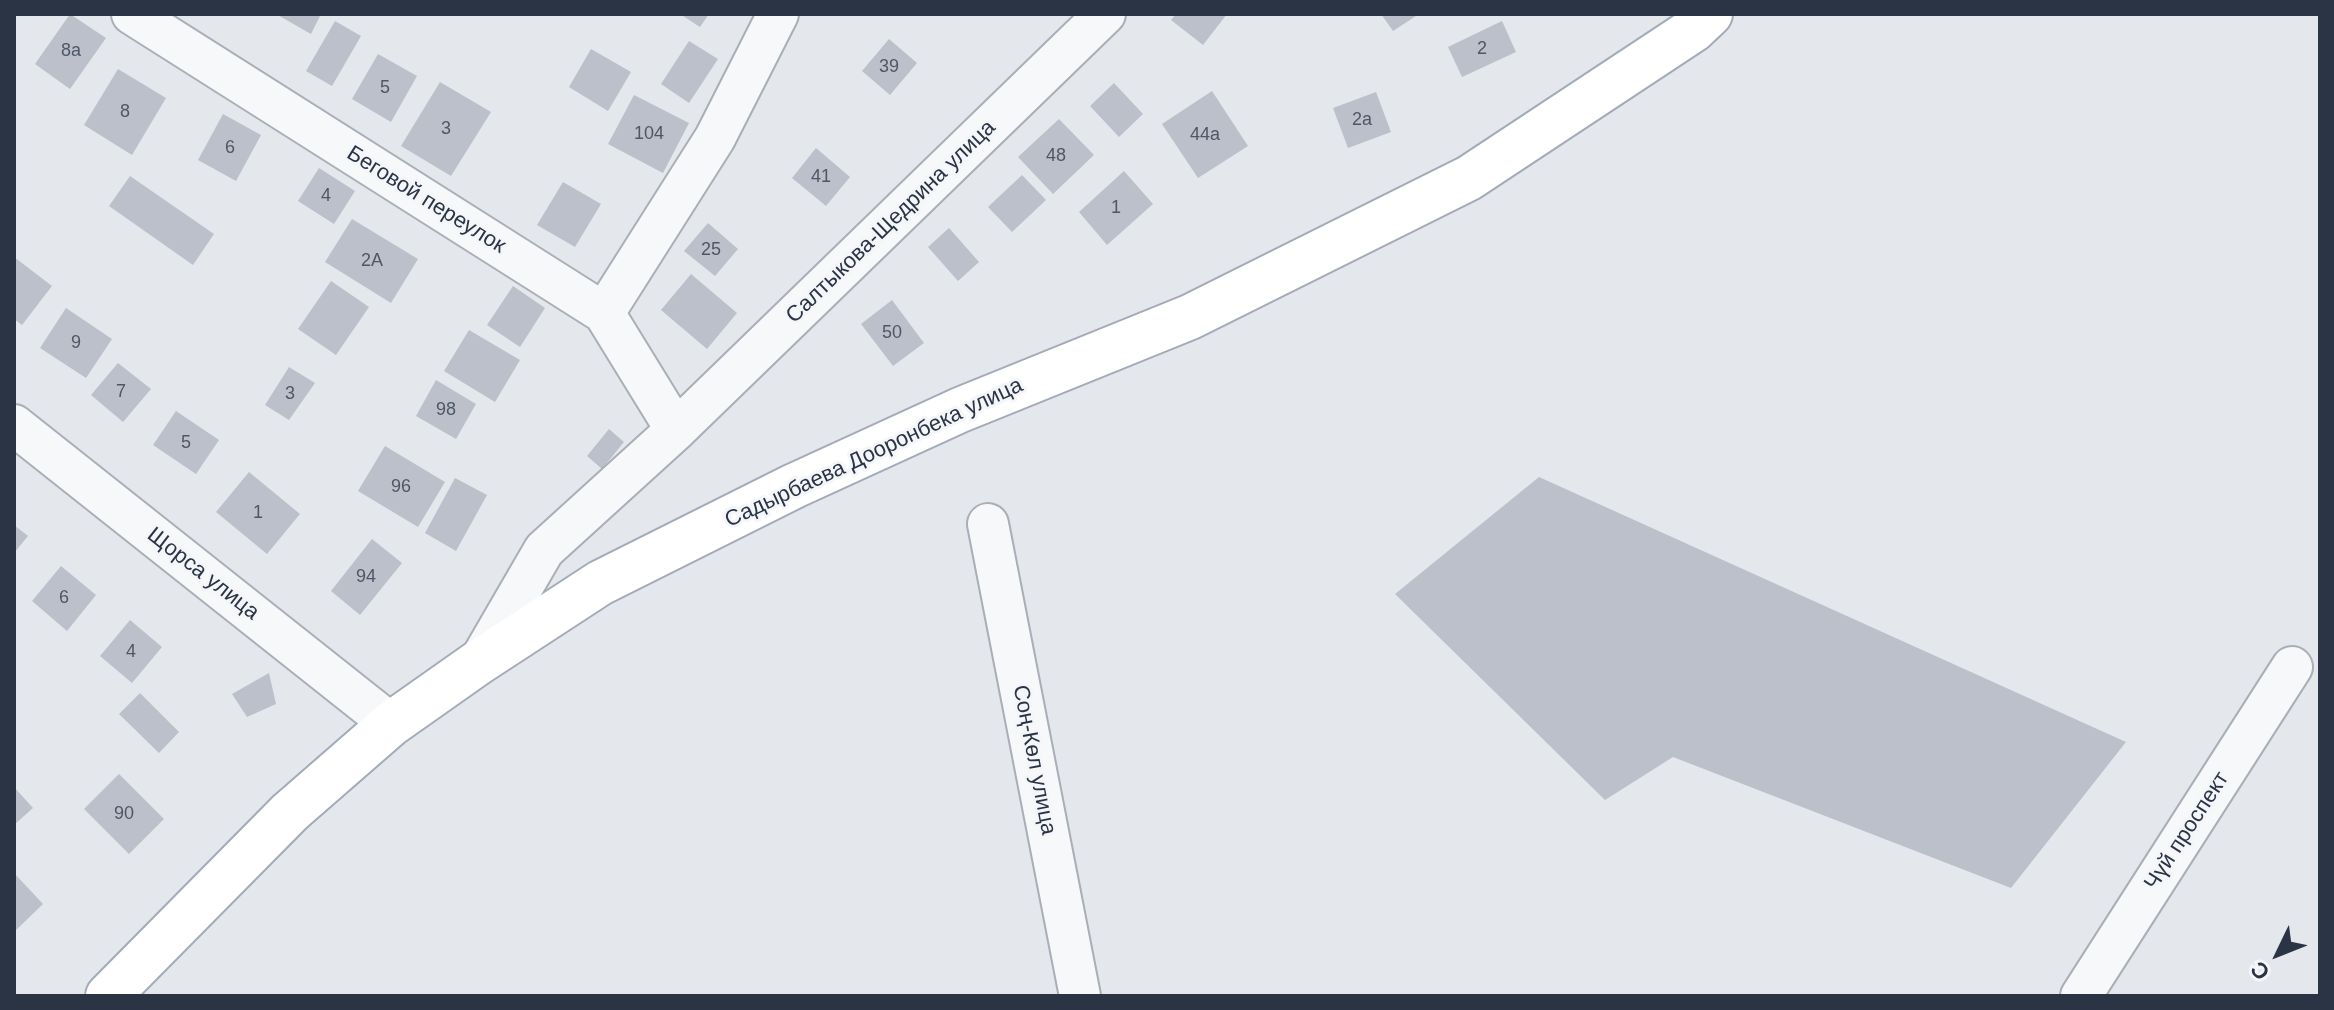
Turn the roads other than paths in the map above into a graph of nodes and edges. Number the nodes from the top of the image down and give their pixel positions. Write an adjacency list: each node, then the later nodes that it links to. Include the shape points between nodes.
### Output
1 (132, 14): 5 (street, Беговой переулок)
2 (778, 14): 5 (street, via 715,138)
3 (1105, 14): 7 (street, Салтыкова-Щедрина улица)
4 (1710, 14): 9 (main road, Садырбаева Дооронбека улица, via 1469,178 1190,317 960,410 794,486 600,583)
5 (604, 313): 7 (street, Беговой переулок)
6 (14, 425): 11 (street, Щорса улица)
7 (676, 430): 9 (street, Салтыкова-Щедрина улица, via 544,550)
8 (988, 524): 13 (street, Соң-Көл улица)
9 (479, 662): 11 (main road, Садырбаева Дооронбека улица)
10 (2292, 667): 14 (street, Чүй проспект)
11 (391, 724): 12 (main road, Садырбаева Дооронбека улица, via 290,812)
12 (108, 996)
13 (1080, 996)
14 (2081, 996)

